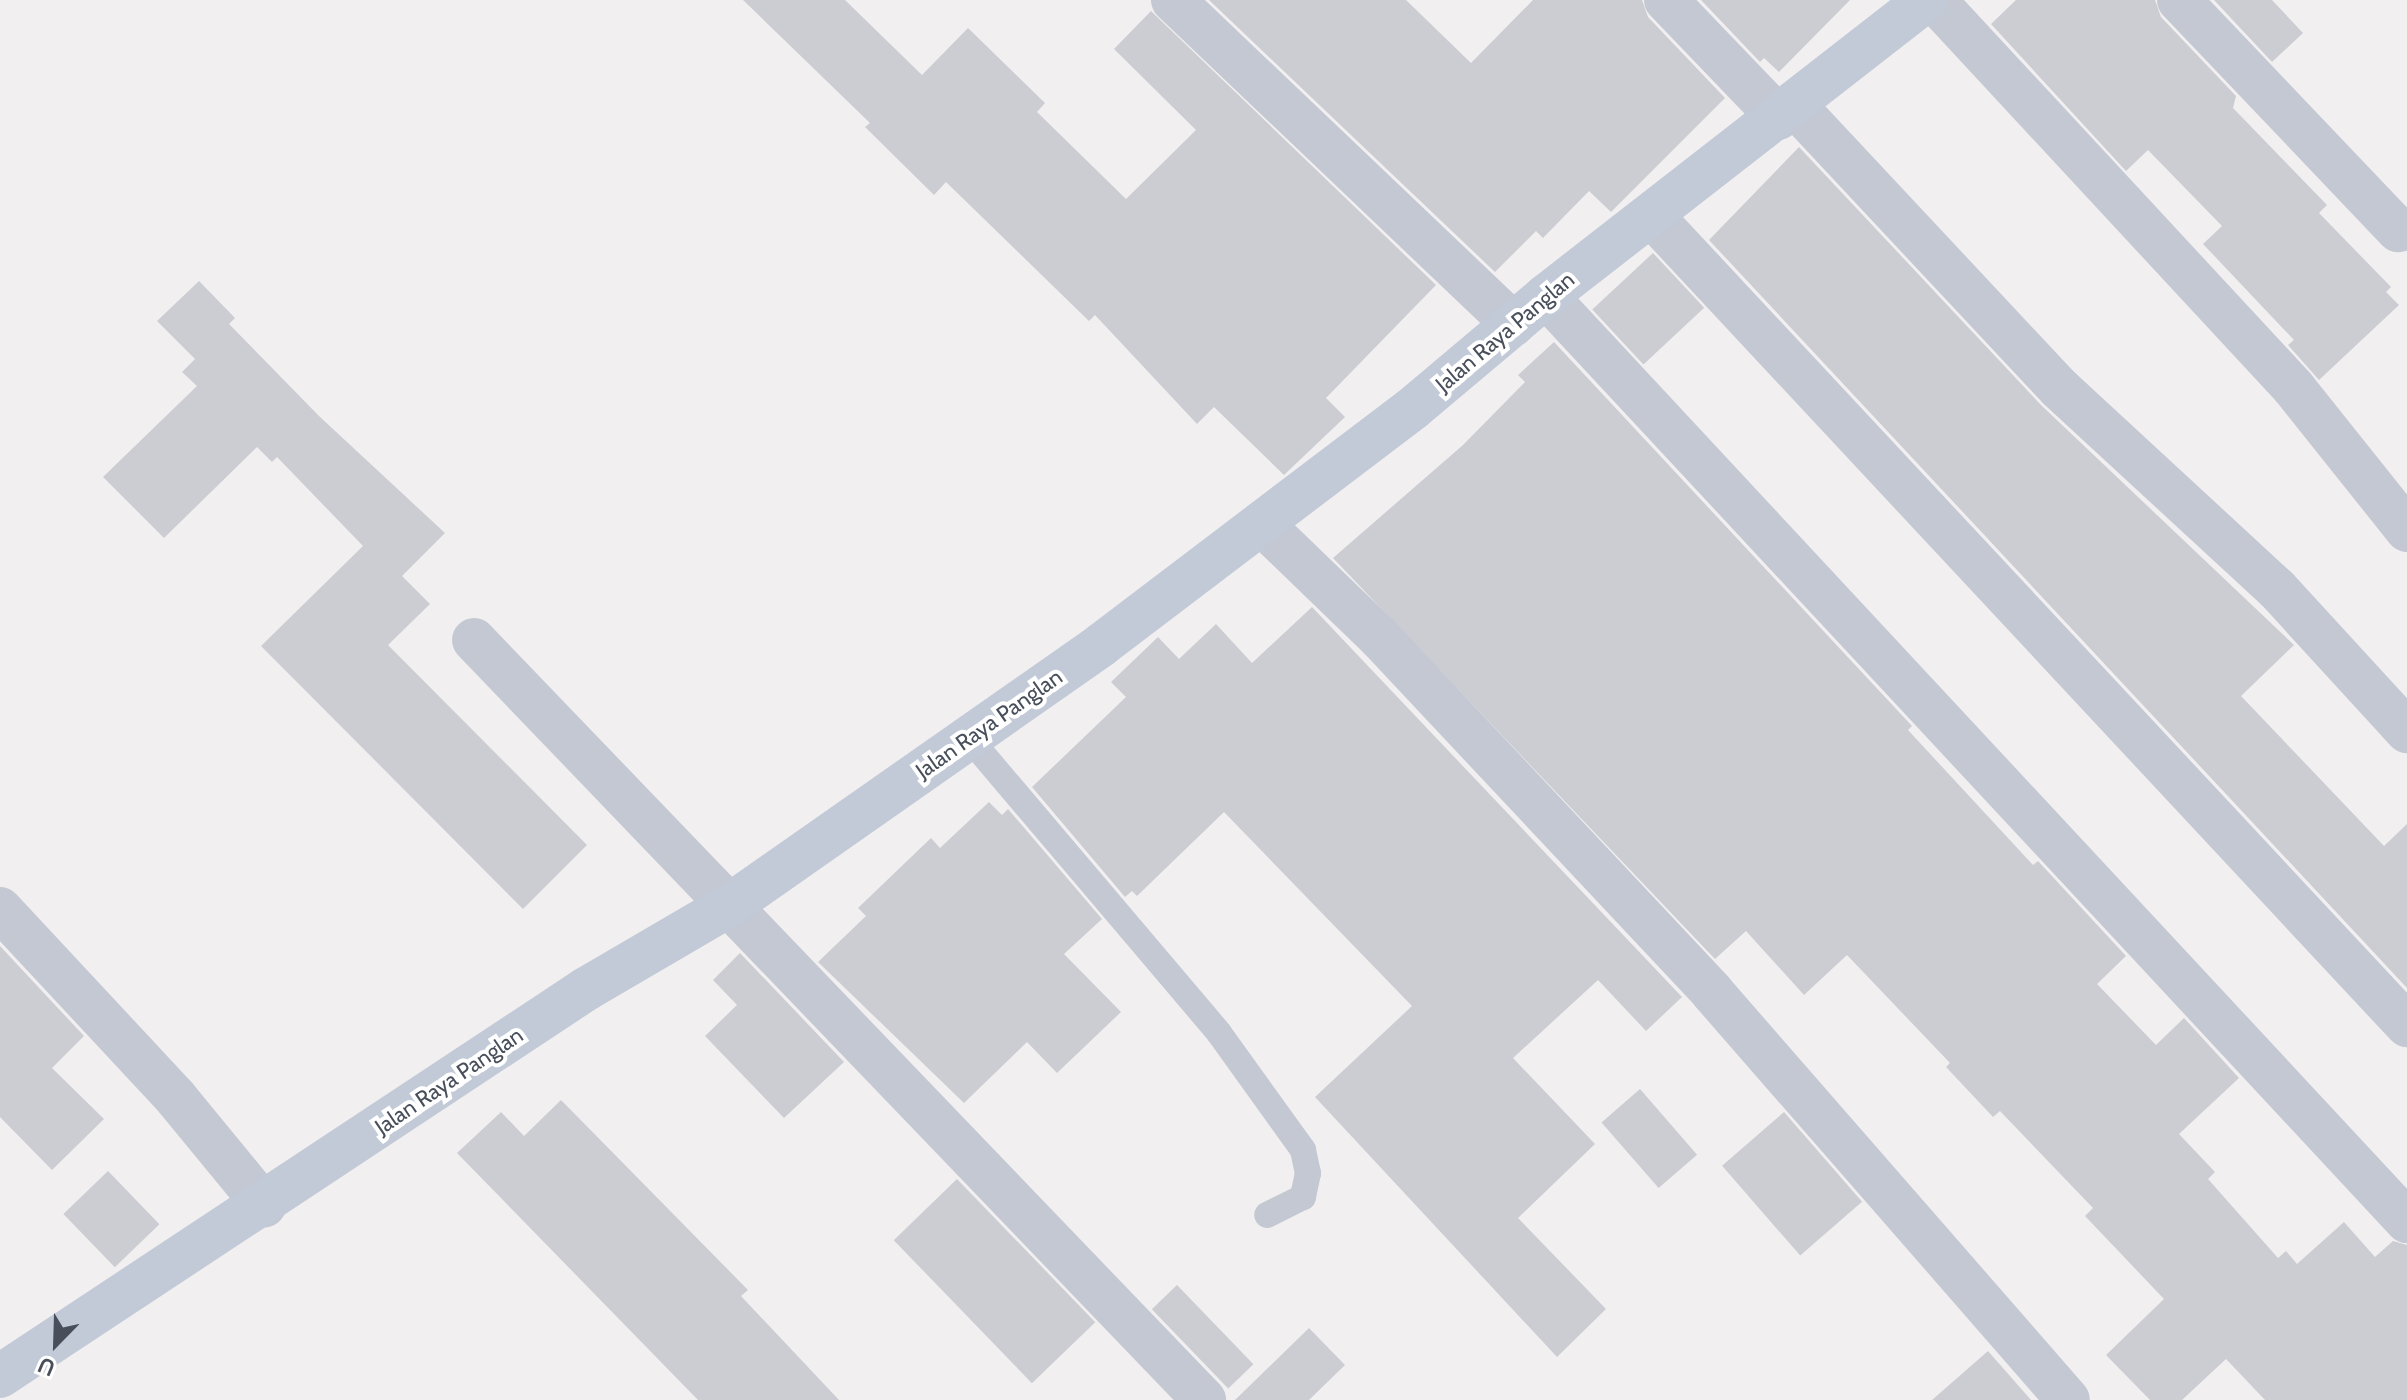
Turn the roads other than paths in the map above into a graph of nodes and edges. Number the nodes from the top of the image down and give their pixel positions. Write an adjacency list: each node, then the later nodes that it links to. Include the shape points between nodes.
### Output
1 (1173, 0): 10 (street)
2 (1666, 0): 6 (street)
3 (1926, 0): 6 (street, Jalan Raya Panglan)
4 (1934, 0): 12 (street, via 2293,387)
5 (2179, 0): 8 (street)
6 (1787, 112): 7 (street, Jalan Raya Panglan); 14 (street, via 2059,388 2277,589)
7 (1652, 216): 9 (street, Jalan Raya Panglan); 18 (street)
8 (2398, 230)
9 (1546, 296): 10 (street, Jalan Raya Panglan); 21 (street)
10 (1513, 324): 11 (street, Jalan Raya Panglan)
11 (1262, 524): 15 (street, Jalan Raya Panglan); 24 (street, via 1380,638 1712,992)
12 (2407, 530)
13 (474, 640): 16 (street)
14 (2407, 731)
15 (969, 738): 16 (street, Jalan Raya Panglan); 20 (lane, via 1219,1033 1303,1150 1308,1173 1303,1197)
16 (730, 905): 19 (street, Jalan Raya Panglan, via 586,989); 23 (street)
17 (0, 909): 19 (street, via 176,1098)
18 (2407, 1025)
19 (264, 1205): 22 (street, Jalan Raya Panglan)
20 (1267, 1215)
21 (2407, 1221)
22 (0, 1376)
23 (1204, 1400)
24 (2068, 1400)

